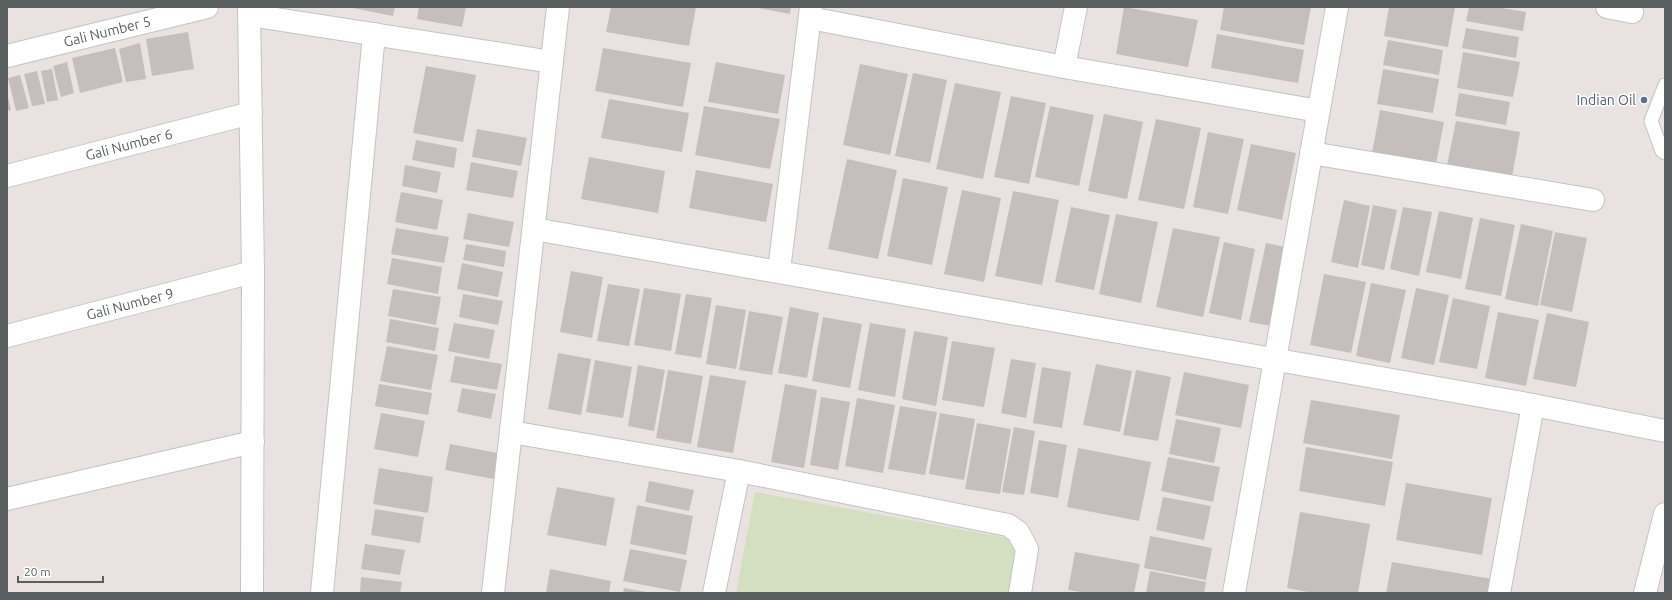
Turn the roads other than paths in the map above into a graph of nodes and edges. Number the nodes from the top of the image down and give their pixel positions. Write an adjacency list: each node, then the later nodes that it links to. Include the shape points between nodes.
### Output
1 (207, 7): 10 (street, Gali Number 5)
2 (558, 7): 11 (street)
3 (1076, 7): 12 (street)
4 (1337, 7): 14 (street)
5 (1607, 7): 7 (street)
6 (250, 11): 9 (street); 15 (street)
7 (1632, 12)
8 (811, 13): 12 (street); 22 (street)
9 (374, 34): 11 (street); 33 (street)
10 (7, 56)
11 (552, 62): 20 (street)
12 (1064, 67): 14 (street)
13 (1665, 85): 16 (lane, via 1651,121)
14 (1319, 111): 17 (street)
15 (250, 113): 18 (street, Gali Number 6); 21 (street)
16 (1665, 153)
17 (1311, 154): 19 (street); 24 (street)
18 (7, 176)
19 (1593, 200)
20 (534, 229): 22 (street); 27 (street)
21 (253, 272): 23 (street, Gali Number 9); 28 (street)
22 (779, 272): 24 (street)
23 (7, 336)
24 (1275, 359): 25 (street); 37 (street)
25 (1533, 405): 26 (street); 38 (street)
26 (1665, 431)
27 (511, 432): 29 (street); 34 (street)
28 (253, 442): 30 (street); 32 (street)
29 (739, 471): 35 (street); 36 (street, via 1008,525 1018,532 1027,549)
30 (7, 499)
31 (1665, 514): 39 (street)
32 (252, 593)
33 (322, 593)
34 (493, 593)
35 (714, 593)
36 (1020, 593)
37 (1234, 593)
38 (1499, 593)
39 (1645, 593)

